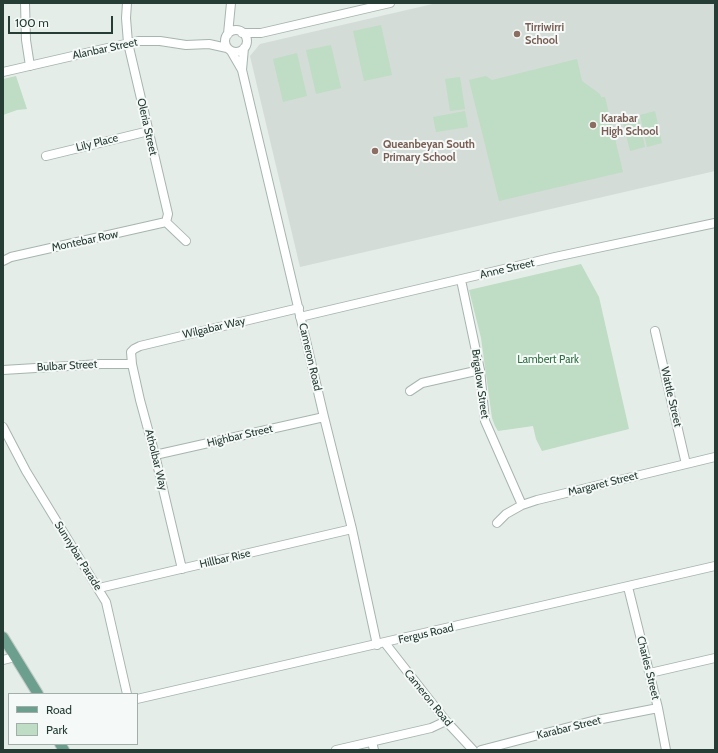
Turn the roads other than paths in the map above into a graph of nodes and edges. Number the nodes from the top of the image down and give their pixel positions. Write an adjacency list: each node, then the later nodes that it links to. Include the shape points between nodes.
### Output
1 (25, 3): 14 (street)
2 (127, 3): 10 (street, Oleria Street)
3 (231, 3): 6 (street)
4 (390, 3): 5 (street)
5 (370, 5): 8 (street)
6 (231, 13): 7 (street); 9 (street)
7 (241, 32): 8 (street); 9 (street, via 232,31); 12 (street, via 246,38)
8 (262, 33): 12 (street)
9 (227, 36): 11 (street, Alanbar Street); 13 (street, via 225,44)
10 (128, 43): 11 (street, Alanbar Street, via 154,41 186,45); 14 (street, Alanbar Street); 17 (street, Oleria Street)
11 (209, 44): 13 (street, Alanbar Street)
12 (245, 46): 13 (street, via 238,51); 15 (street, Cameron Road)
13 (229, 49): 15 (street, Cameron Road)
14 (30, 66): 16 (street, Alanbar Street)
15 (242, 70): 24 (street, Cameron Road)
16 (3, 72)
17 (148, 131): 18 (street, Lily Place); 19 (street, Oleria Street, via 168,214)
18 (46, 156)
19 (166, 222): 21 (street); 22 (street, Montebar Row)
20 (715, 223): 23 (street, Anne Street)
21 (186, 241)
22 (3, 261)
23 (461, 280): 25 (street, Anne Street); 30 (street, Brigalow Street)
24 (298, 308): 25 (street, Cameron Road); 27 (street, Wilgabar Way, via 140,346)
25 (300, 317): 32 (street, Cameron Road)
26 (655, 331): 36 (street, Wattle Street)
27 (131, 352): 28 (street, Atholbar Way)
28 (132, 364): 29 (street, Bulbar Street); 34 (street, Atholbar Way)
29 (3, 370)
30 (480, 370): 31 (street, via 422,383); 37 (street, Brigalow Street, via 485,421)
31 (410, 390)
32 (324, 417): 34 (street, Highbar Street); 39 (street, Cameron Road)
33 (3, 427): 43 (street, Sunnybar Parade, via 26,471)
34 (155, 455): 41 (street, Atholbar Way)
35 (715, 457): 36 (street, Margaret Street)
36 (686, 464): 37 (street, Margaret Street)
37 (522, 505): 38 (street, Margaret Street, via 506,514)
38 (497, 523)
39 (352, 529): 41 (street, Hillbar Rise); 45 (street, Cameron Road)
40 (715, 566): 42 (street, Fergus Road)
41 (182, 569): 43 (street, Hillbar Rise)
42 (628, 587): 45 (street, Fergus Road); 48 (street, Charles Street)
43 (99, 588): 51 (street, Sunnybar Parade, via 106,602)
44 (3, 637): 46 (main road)
45 (381, 644): 52 (street, Fergus Road); 54 (street, Cameron Road)
46 (7, 657): 49 (main road); 50 (main road)
47 (715, 658): 48 (street)
48 (650, 673): 53 (street, Charles Street)
49 (30, 693)
50 (37, 693)
51 (127, 693)
52 (138, 699)
53 (658, 708): 58 (street, Karabar Street, via 592,721); 59 (street, Charles Street)
54 (446, 721): 55 (street); 57 (street, Cameron Road)
55 (373, 746): 56 (street)
56 (336, 750)
57 (473, 750)
58 (481, 750)
59 (666, 750)

